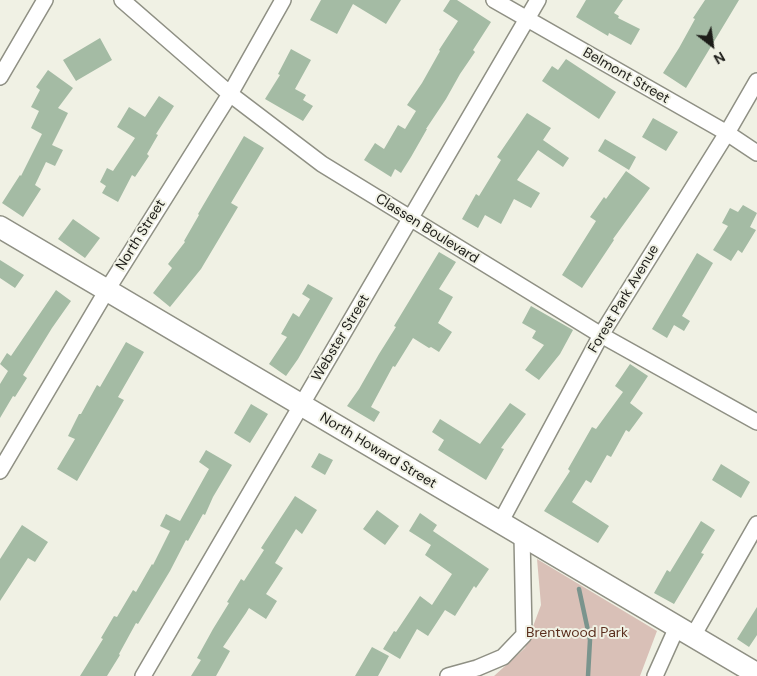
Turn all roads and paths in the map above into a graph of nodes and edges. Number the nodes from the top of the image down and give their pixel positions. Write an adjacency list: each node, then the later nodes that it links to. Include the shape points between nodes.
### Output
1 (45, 0): 7 (street)
2 (122, 0): 9 (street, Classen Boulevard)
3 (283, 0): 9 (street, North Street)
4 (494, 0): 6 (street, Belmont Street)
5 (538, 0): 6 (street, Webster Street)
6 (527, 19): 10 (street, Belmont Street); 12 (street, Webster Street)
7 (0, 78)
8 (757, 80): 10 (street, Forest Park Avenue)
9 (230, 94): 12 (street, Classen Boulevard, via 322,164); 14 (street, North Street)
10 (727, 133): 11 (street, Belmont Street); 15 (street, Forest Park Avenue)
11 (757, 153)
12 (411, 220): 15 (street, Classen Boulevard); 16 (street, Webster Street)
13 (0, 227): 14 (street, North Howard Street)
14 (107, 290): 16 (street, North Howard Street); 18 (street, North Street)
15 (601, 335): 17 (street, Classen Boulevard); 19 (street, Forest Park Avenue)
16 (301, 405): 19 (street, North Howard Street); 24 (street, Webster Street)
17 (757, 422)
18 (0, 471)
19 (500, 523): 21 (street, North Howard Street)
20 (757, 524): 22 (street)
21 (522, 535): 22 (street, North Howard Street); 25 (street, via 524,634 503,657)
22 (685, 632): 23 (street, North Howard Street); 26 (street)
23 (757, 674)
24 (143, 676)
25 (448, 676)
26 (655, 676)

